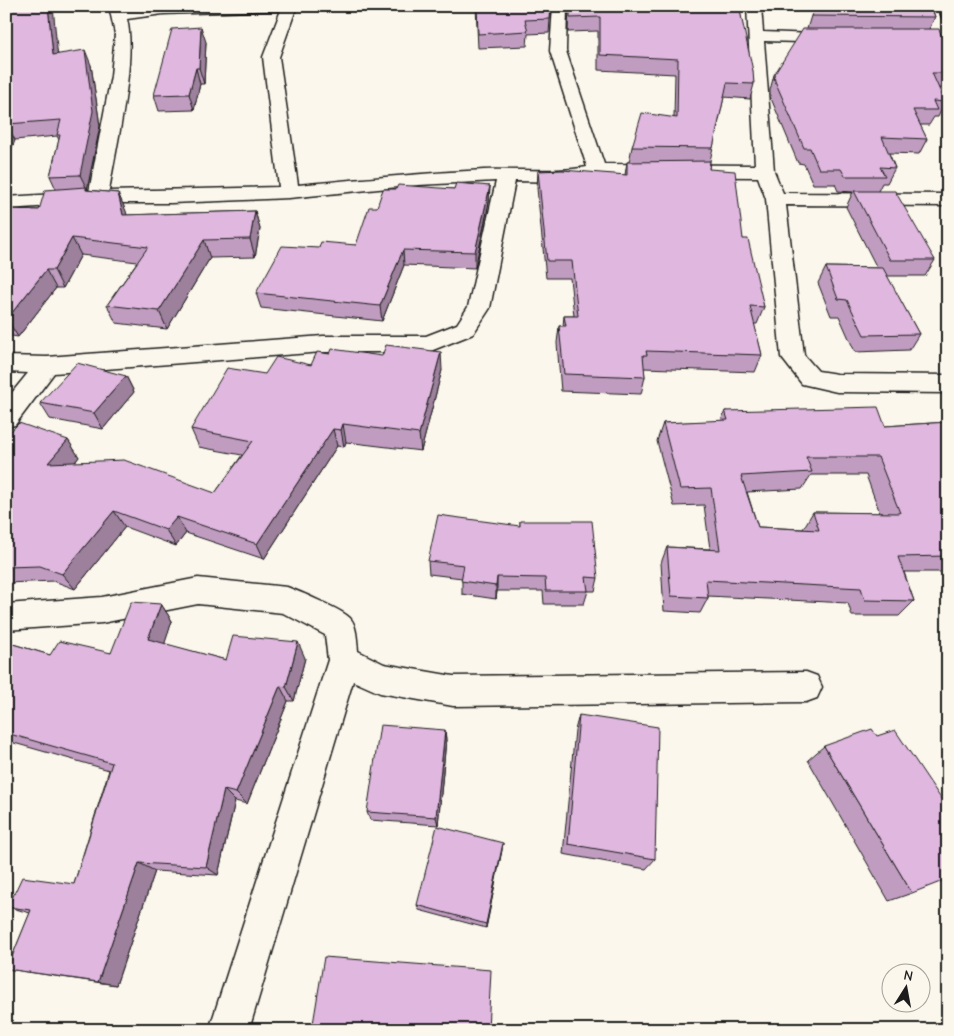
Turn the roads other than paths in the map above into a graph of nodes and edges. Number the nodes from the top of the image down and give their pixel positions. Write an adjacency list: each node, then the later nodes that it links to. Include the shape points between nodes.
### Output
1 (281, 6): 6 (street)
2 (290, 6): 16 (street, via 271,57)
3 (560, 6): 13 (street, via 558,51)
4 (754, 6): 8 (street)
5 (929, 6): 7 (street)
6 (117, 11): 17 (street, via 123,34 119,76)
7 (941, 22): 11 (street)
8 (756, 36): 9 (street); 14 (street)
9 (847, 38)
10 (922, 38): 11 (street)
11 (941, 38): 12 (street)
12 (948, 59)
13 (598, 170): 14 (street); 15 (street, via 568,176)
14 (765, 172): 18 (street)
15 (507, 175): 16 (street, via 418,179); 22 (street, via 479,308 465,328 428,344 323,344)
16 (289, 192): 17 (street)
17 (98, 197): 20 (street)
18 (776, 199): 19 (street); 23 (street, via 793,357 810,378 837,383)
19 (948, 200)
20 (6, 203)
21 (6, 364): 22 (street)
22 (47, 365): 24 (street)
23 (948, 384)
24 (6, 418)
25 (6, 617): 26 (street, via 102,610 198,591 287,600 339,627)
26 (344, 660): 27 (street, via 380,678 453,691); 28 (street)
27 (806, 687)
28 (229, 1030)

